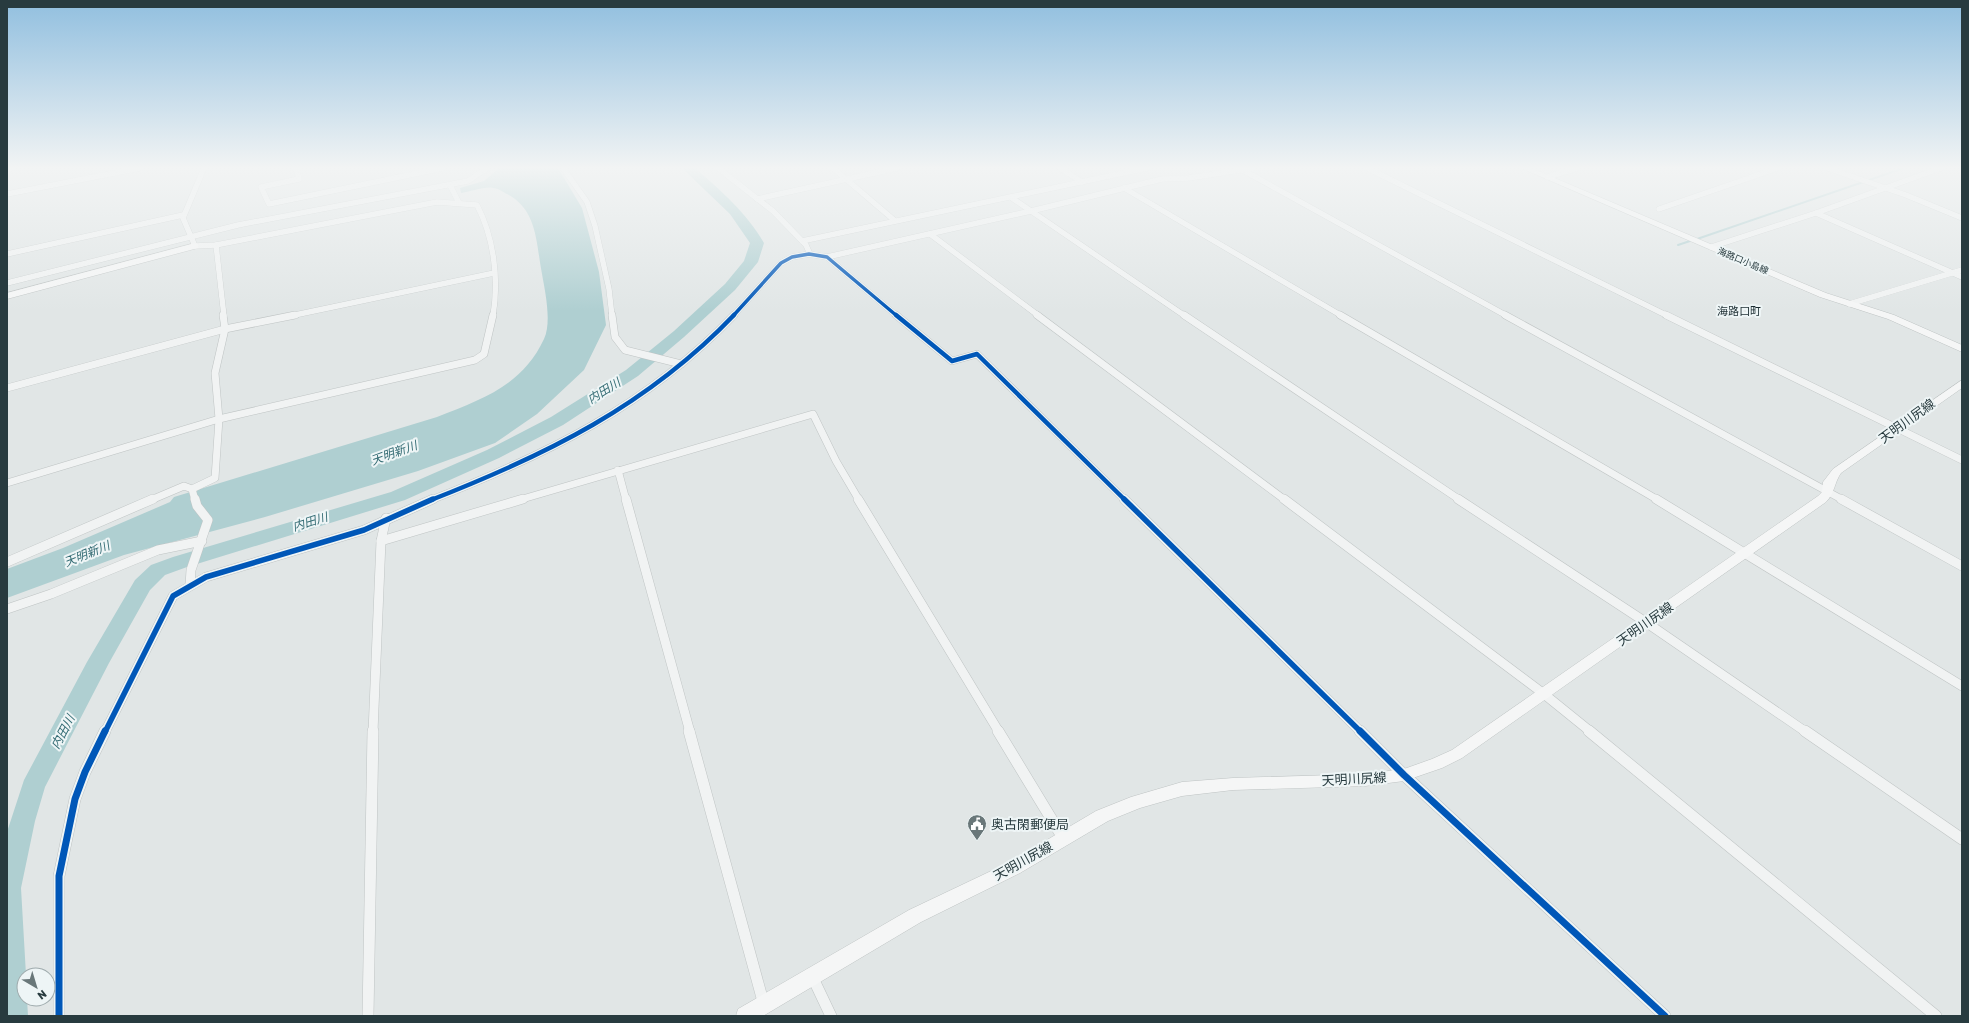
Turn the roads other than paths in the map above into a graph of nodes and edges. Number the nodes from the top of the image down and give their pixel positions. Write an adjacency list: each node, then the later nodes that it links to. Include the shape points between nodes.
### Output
1 (183, 215): 20 (street)
2 (180, 216): 26 (street)
3 (287, 216): 20 (street)
4 (366, 216): 22 (street)
5 (481, 216): 30 (street, via 488,237)
6 (592, 216): 37 (street, via 609,289 615,337 625,350)
7 (778, 216): 21 (street)
8 (889, 216): 18 (street)
9 (917, 216): 18 (street)
10 (1010, 216): 19 (street)
11 (1038, 216): 55 (street, via 1379,447)
12 (1171, 216): 50 (street)
13 (1326, 216): 46 (street)
14 (1464, 216): 41 (street)
15 (1638, 216): 24 (main road, 海路口小島線)
16 (1808, 216): 24 (street)
17 (1822, 216): 29 (street)
18 (894, 220): 21 (street)
19 (930, 234): 27 (street); 57 (street)
20 (190, 237): 23 (street); 32 (street)
21 (802, 241): 25 (street)
22 (216, 245): 23 (street); 35 (street)
23 (194, 246): 33 (main road)
24 (1711, 247): 34 (main road, 海路口小島線)
25 (809, 252): 27 (street); 37 (street, via 781,263 718,331)
26 (7, 254)
27 (827, 257): 58 (street, via 952,361 977,354)
28 (1962, 270): 29 (street)
29 (1952, 272): 31 (street); 34 (street)
30 (494, 273): 35 (street); 40 (street, via 494,311 484,354 475,360)
31 (1962, 277)
32 (7, 283)
33 (7, 296)
34 (1849, 304): 36 (main road, 海路口小島線, via 1891,317)
35 (225, 329): 39 (street); 40 (street, via 215,373)
36 (1962, 349)
37 (681, 364): 47 (street, via 636,398 582,432 538,455 509,470)
38 (1962, 383): 41 (main road, 天明川尻線)
39 (7, 388)
40 (219, 419): 44 (street); 45 (street, via 215,478)
41 (1898, 428): 42 (street); 46 (main road, 天明川尻線, via 1837,471 1829,482)
42 (1962, 460)
43 (618, 470): 49 (street); 59 (street, via 813,414 836,461 888,551); 62 (street)
44 (7, 482)
45 (192, 488): 48 (street, via 197,506 208,520); 51 (street, via 184,486)
46 (1828, 493): 50 (main road, 天明川尻線); 52 (street)
47 (386, 518): 49 (street); 53 (street, via 364,530)
48 (204, 537): 53 (street, via 196,552); 54 (street, via 158,550 51,594)
49 (380, 541): 64 (street, via 374,691)
50 (1746, 553): 55 (main road, 天明川尻線); 56 (street)
51 (7, 562)
52 (1962, 566)
53 (189, 582): 63 (street, via 172,596 85,772 75,798 59,876)
54 (7, 609)
55 (1647, 623): 57 (main road, 天明川尻線); 60 (street)
56 (1962, 686)
57 (1544, 694): 58 (main road, 天明川尻線, via 1457,754); 68 (street)
58 (1404, 775): 59 (main road, 天明川尻線, via 1365,780 1233,784 1182,789 1102,816); 67 (street)
59 (1063, 838): 61 (main road, 天明川尻線, via 1014,868 915,916)
60 (1962, 839)
61 (812, 976): 62 (main road, 天明川尻線); 66 (street)
62 (764, 1005): 65 (main road, 天明川尻線)
63 (59, 1016)
64 (368, 1016)
65 (745, 1016)
66 (831, 1016)
67 (1666, 1016)
68 (1936, 1016)

